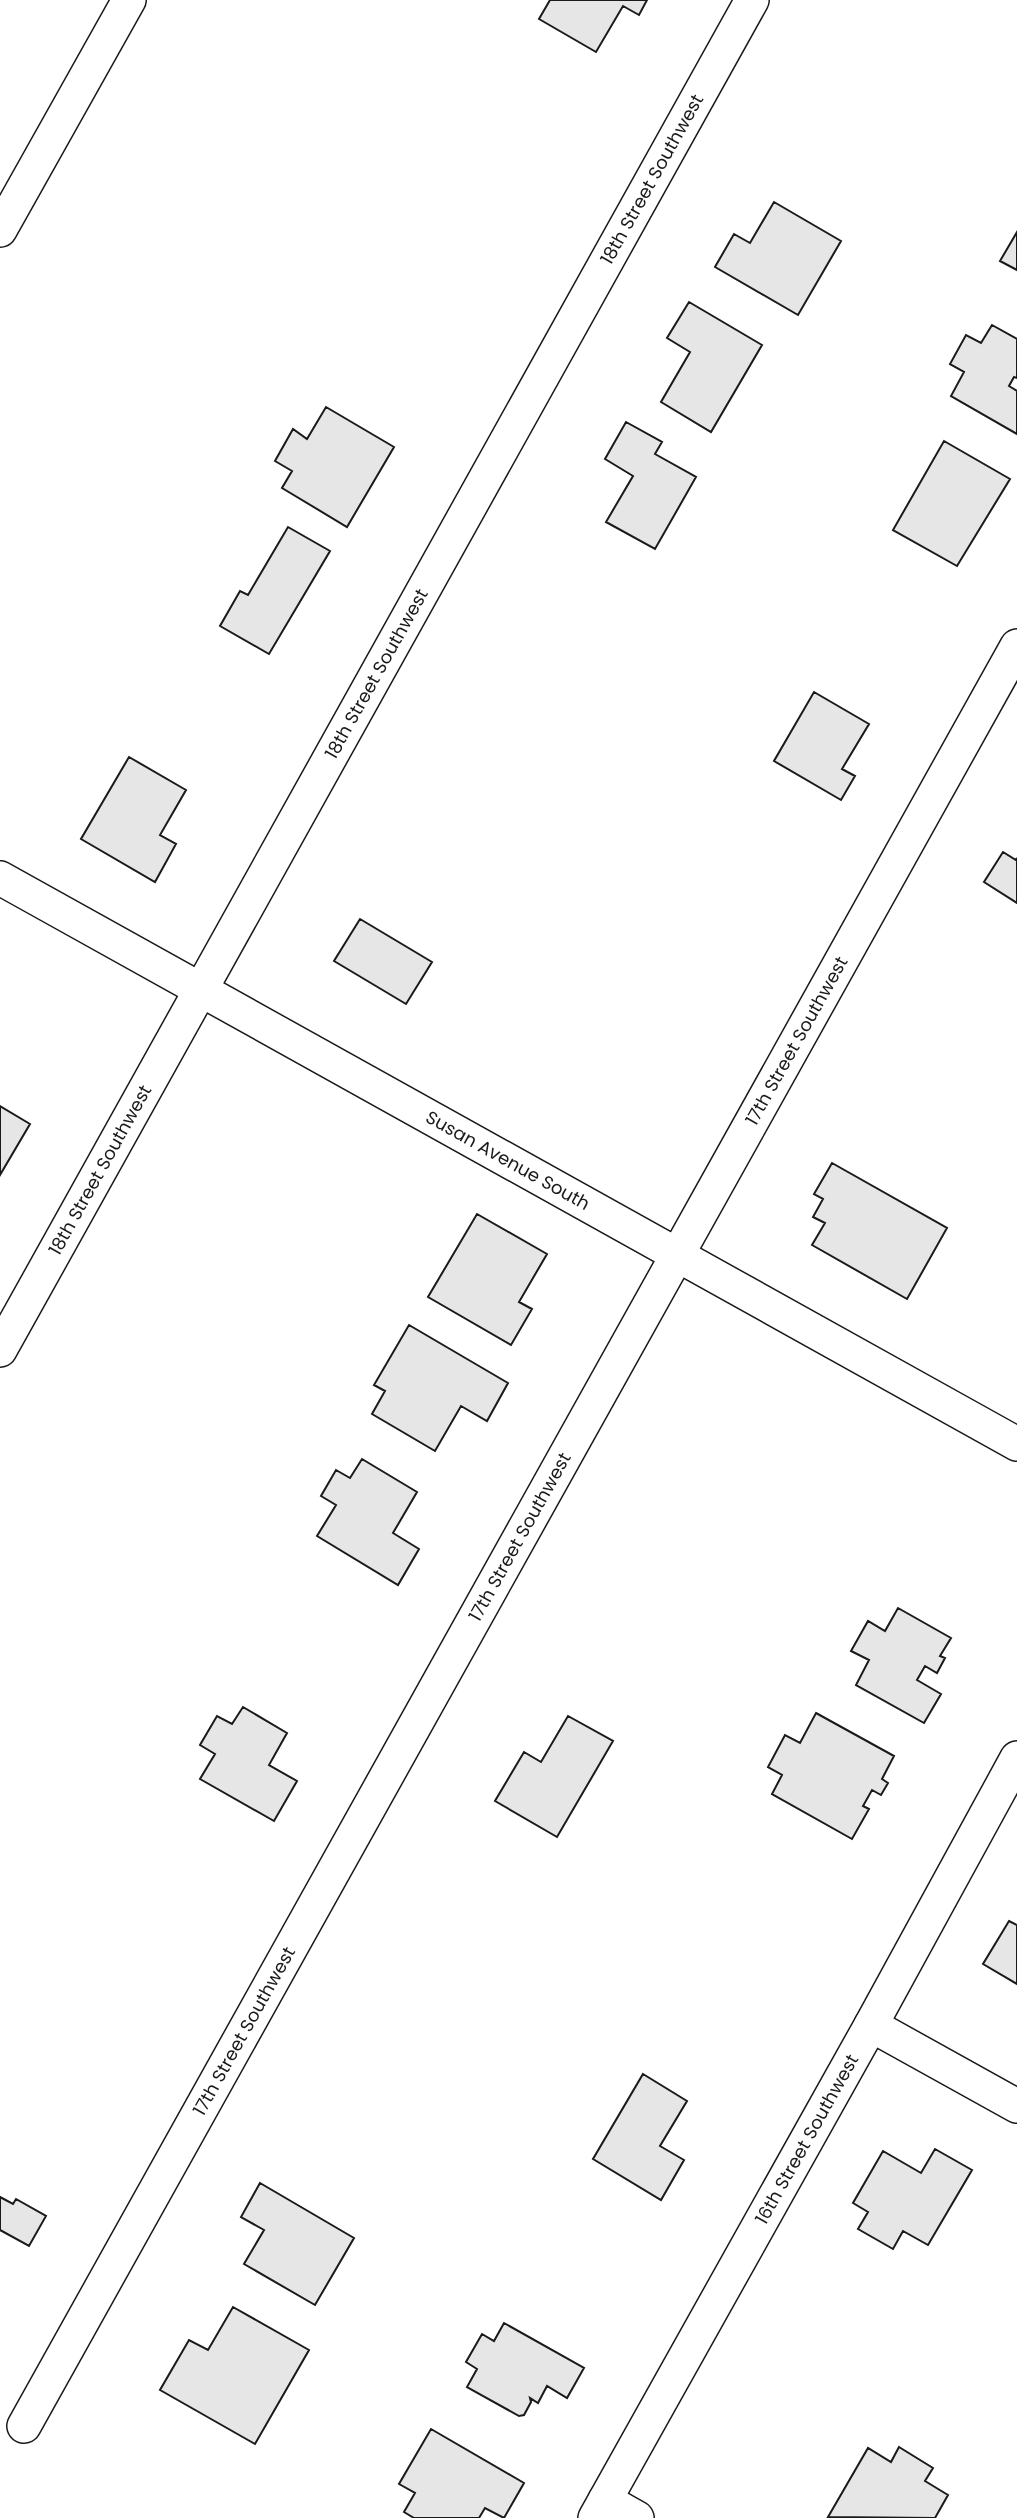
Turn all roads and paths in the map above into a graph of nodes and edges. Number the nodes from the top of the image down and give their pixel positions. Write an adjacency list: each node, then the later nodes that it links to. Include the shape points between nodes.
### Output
1 (129, 0): 3 (street)
2 (752, 0): 6 (street, 18th Street Southwest)
3 (0, 230)
4 (1017, 646): 7 (street, 17th Street Southwest)
5 (0, 878): 6 (street, Susan Avenue South)
6 (200, 990): 7 (street, Susan Avenue South); 8 (street, 18th Street Southwest)
7 (677, 1256): 9 (street, Susan Avenue South); 13 (street, 17th Street Southwest)
8 (0, 1350)
9 (1017, 1444)
10 (1017, 1758): 11 (street, 16th Street Southwest)
11 (871, 2025): 12 (street); 14 (street, 16th Street Southwest)
12 (1017, 2106)
13 (24, 2426)
14 (600, 2509): 15 (street)
15 (637, 2518)

